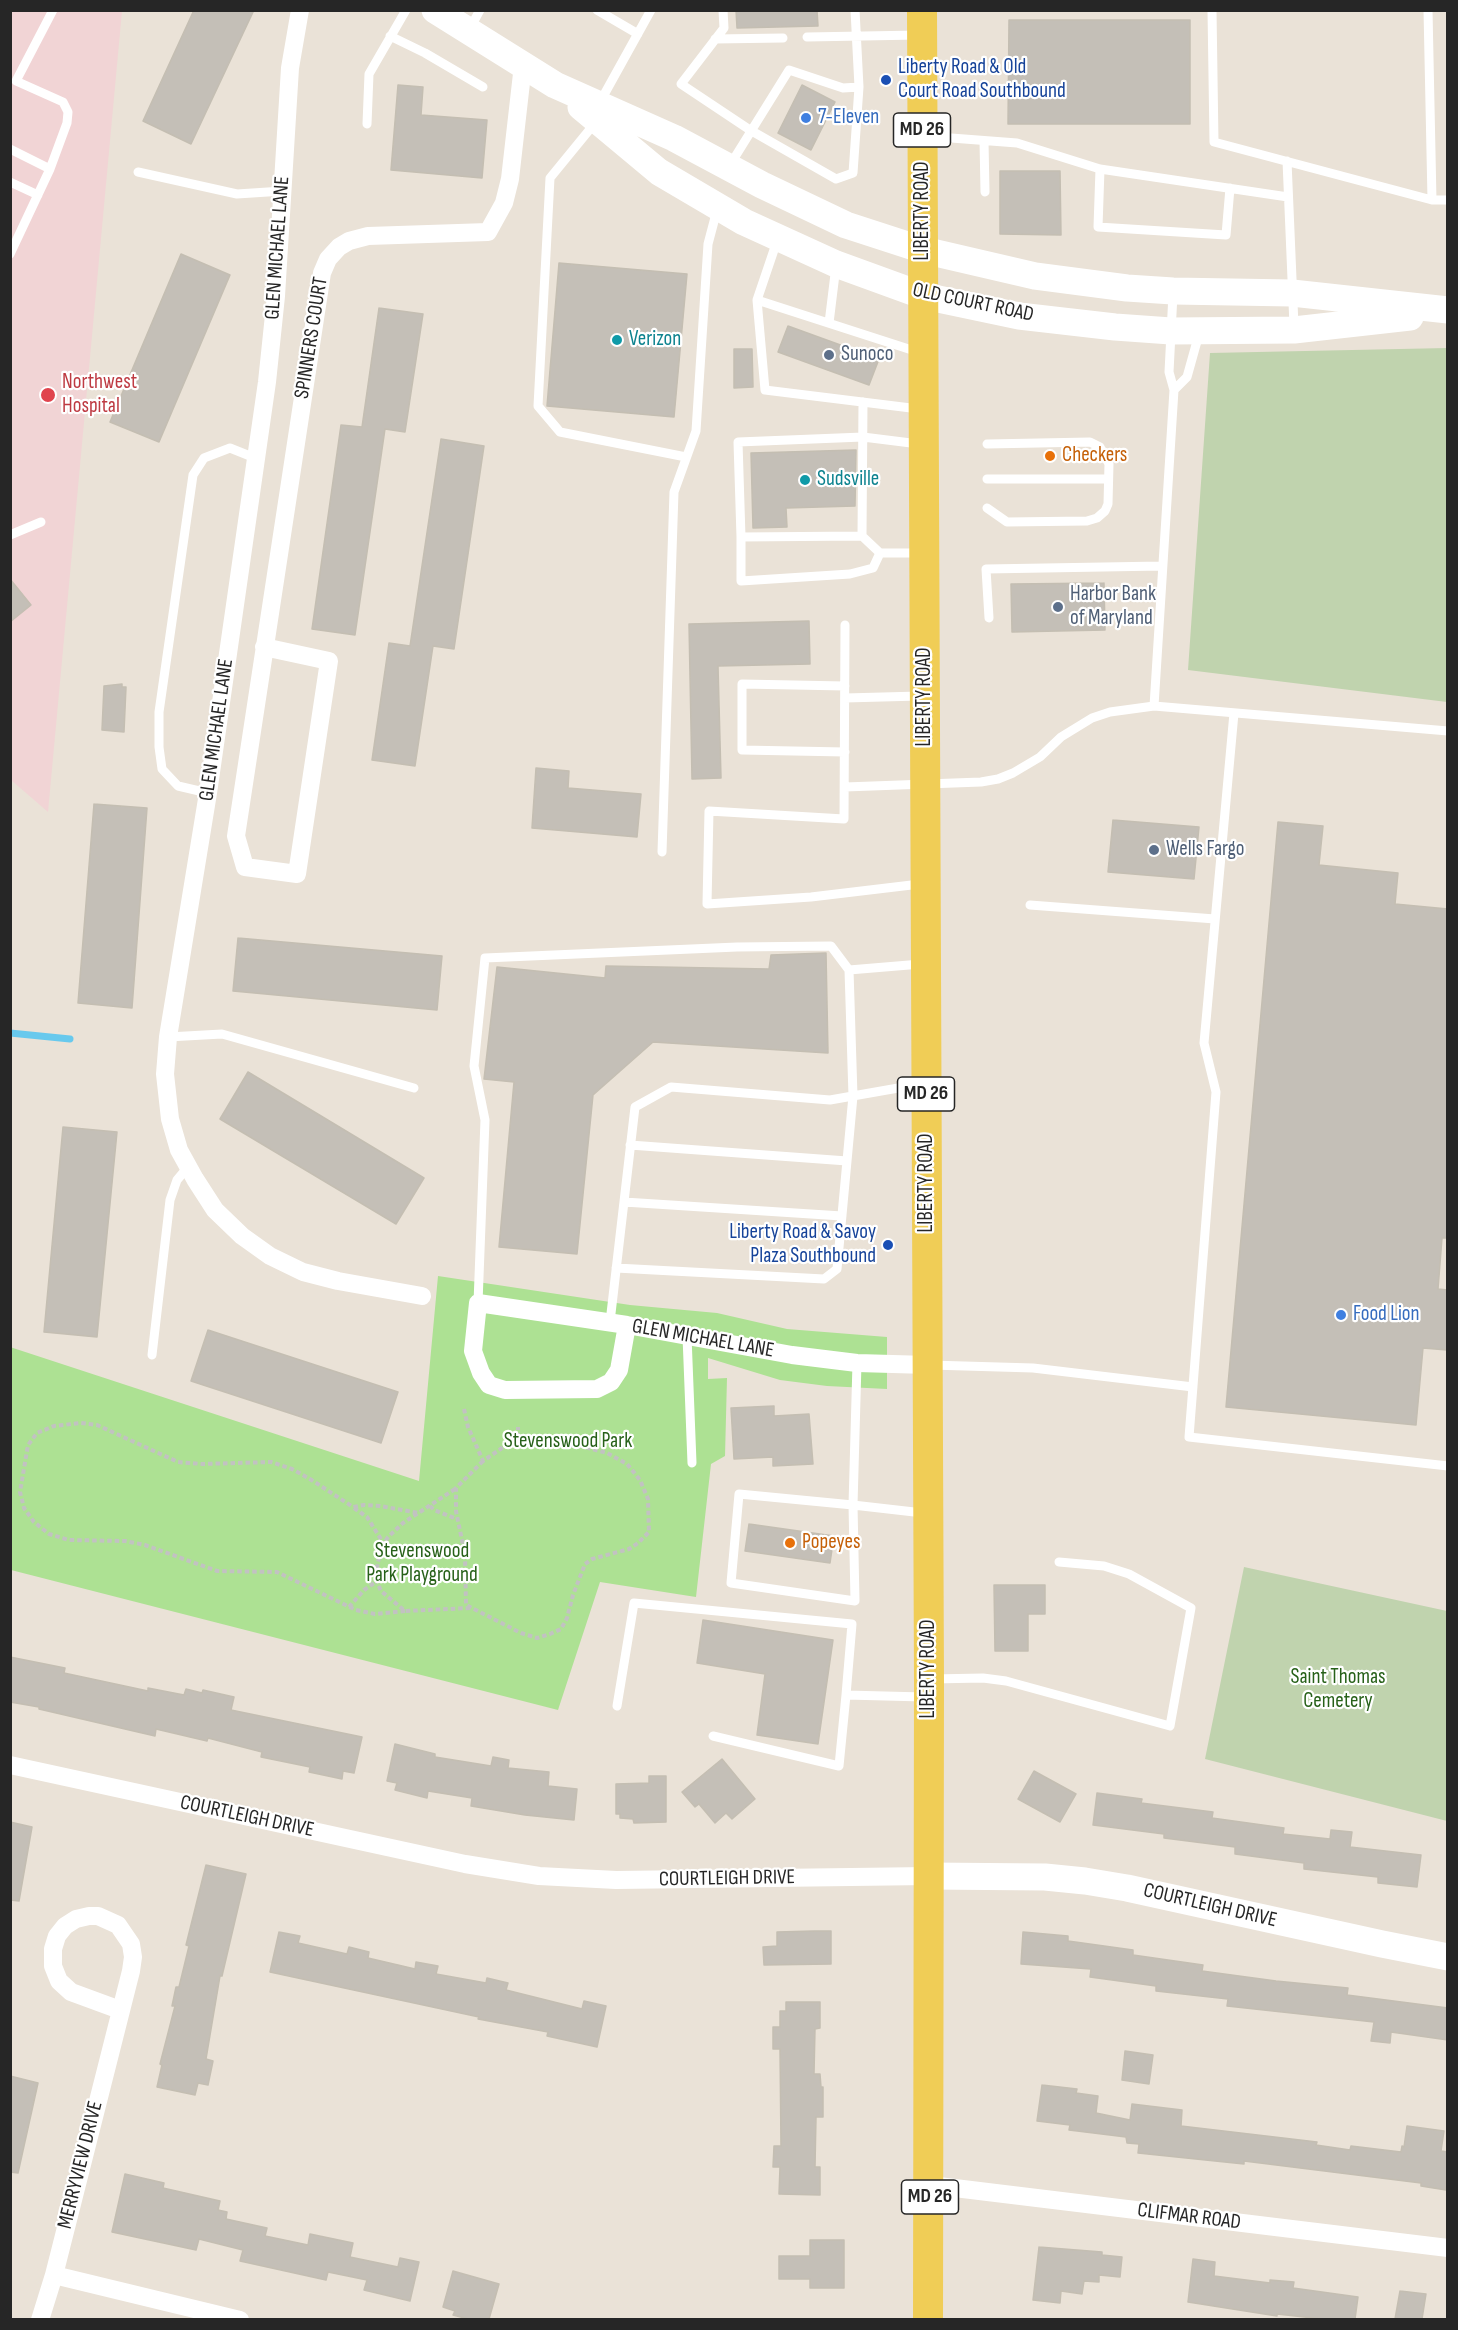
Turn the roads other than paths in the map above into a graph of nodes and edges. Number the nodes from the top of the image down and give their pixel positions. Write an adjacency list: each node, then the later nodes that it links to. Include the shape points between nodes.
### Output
1 (53, 10): 20 (lane)
2 (300, 10): 36 (street, GLEN MICHAEL LANE, via 290,68)
3 (406, 10): 14 (lane)
4 (435, 10): 11 (main road, OLD COURT ROAD)
5 (597, 10): 13 (lane)
6 (651, 10): 13 (lane)
7 (723, 10): 18 (lane, via 724,28)
8 (855, 10): 16 (lane)
9 (1212, 10): 29 (lane, via 1214,142)
10 (1428, 10): 40 (lane)
11 (474, 21): 19 (main road, OLD COURT ROAD)
12 (922, 23): 16 (lane); 26 (main road, LIBERTY ROAD / MD 26)
13 (638, 34): 23 (lane)
14 (390, 36): 21 (lane); 24 (lane, via 369,74)
15 (807, 37): 16 (lane)
16 (857, 37): 22 (lane)
17 (783, 38): 18 (lane)
18 (715, 39): 25 (lane, via 681,84)
19 (523, 66): 23 (main road, OLD COURT ROAD); 77 (street, SPINNERS COURT, via 510,179 504,203 488,231 368,236 339,247 322,273)
20 (13, 79): 31 (lane, via 63,102 68,112)
21 (483, 87)
22 (859, 87): 25 (lane, via 843,88 789,70); 25 (lane, via 853,173 836,179)
23 (598, 112): 30 (main road, OLD COURT ROAD, via 674,138); 42 (main road, OLD COURT ROAD, via 659,172); 63 (lane, via 550,178 538,406 560,432)
24 (367, 124)
25 (750, 130): 30 (lane)
26 (922, 136): 27 (lane); 44 (main road, LIBERTY ROAD / MD 26)
27 (984, 141): 32 (lane, via 1017,143); 37 (lane)
28 (10, 148): 31 (lane)
29 (1287, 161): 39 (lane); 40 (lane)
30 (729, 167): 44 (main road, OLD COURT ROAD, via 846,225)
31 (50, 169): 38 (lane)
32 (1100, 169): 35 (lane); 35 (lane, via 1098,227 1226,235)
33 (138, 172): 36 (lane, via 237,194)
34 (10, 182): 38 (lane)
35 (1230, 188): 39 (lane)
36 (283, 191): 64 (street, GLEN MICHAEL LANE, via 276,296)
37 (985, 192)
38 (38, 195): 45 (lane)
39 (1288, 197): 48 (lane)
40 (1432, 200): 41 (lane)
41 (1448, 200)
42 (718, 207): 43 (main road, OLD COURT ROAD); 63 (lane, via 708,244 696,431)
43 (777, 238): 46 (main road, OLD COURT ROAD); 50 (lane)
44 (923, 250): 47 (main road, OLD COURT ROAD, via 1035,276); 49 (main road, LIBERTY ROAD / MD 26)
45 (10, 254)
46 (836, 264): 49 (main road, OLD COURT ROAD); 52 (lane)
47 (1173, 291): 48 (main road, OLD COURT ROAD); 54 (lane)
48 (1292, 293): 51 (main road, OLD COURT ROAD); 53 (lane)
49 (924, 296): 54 (main road, OLD COURT ROAD, via 1019,316); 56 (main road, LIBERTY ROAD / MD 26)
50 (757, 300): 52 (lane); 58 (lane, via 765,390)
51 (1448, 311): 53 (main road, OLD COURT ROAD)
52 (829, 323): 56 (lane)
53 (1294, 330): 55 (main road, OLD COURT ROAD)
54 (1171, 331): 55 (main road, OLD COURT ROAD); 57 (lane, via 1169,372)
55 (1200, 331): 57 (lane, via 1187,377)
56 (924, 354): 59 (main road, LIBERTY ROAD / MD 26)
57 (1174, 390): 74 (lane)
58 (863, 402): 59 (lane); 60 (lane)
59 (924, 409): 61 (main road, LIBERTY ROAD / MD 26)
60 (863, 437): 61 (lane); 70 (lane); 71 (lane, via 738,442)
61 (924, 444): 73 (main road, LIBERTY ROAD / MD 26)
62 (987, 444): 66 (lane, via 1090,442 1106,454)
63 (686, 457): 88 (lane, via 674,492)
64 (255, 458): 87 (street, GLEN MICHAEL LANE); 87 (lane, via 230,448 204,458 193,475 162,688 162,769 178,786)
65 (987, 479): 66 (lane)
66 (1108, 479): 67 (lane, via 1105,511 1087,521 1007,522)
67 (987, 508)
68 (41, 522): 69 (lane)
69 (10, 535)
70 (862, 536): 71 (lane); 72 (lane)
71 (741, 537): 72 (lane, via 741,581 850,573 873,568)
72 (880, 553): 73 (lane)
73 (924, 553): 79 (main road, LIBERTY ROAD / MD 26)
74 (1162, 566): 75 (lane, via 986,569); 81 (lane)
75 (989, 618)
76 (845, 625): 78 (lane)
77 (264, 647): 77 (street, SPINNERS COURT, via 236,836 244,867 297,874 328,661)
78 (845, 686): 80 (lane); 84 (lane, via 742,684 742,750)
79 (925, 696): 80 (lane); 85 (main road, LIBERTY ROAD / MD 26)
80 (845, 698): 84 (lane)
81 (1154, 706): 82 (lane); 85 (lane, via 1092,718 1061,737 1034,761 998,779)
82 (1234, 713): 83 (lane); 91 (lane)
83 (1448, 731)
84 (845, 752): 86 (lane)
85 (925, 785): 86 (lane); 89 (main road, LIBERTY ROAD / MD 26)
86 (845, 787): 89 (lane, via 844,819 709,810 706,904)
87 (208, 793): 94 (street, GLEN MICHAEL LANE)
88 (662, 852)
89 (926, 884): 92 (main road, LIBERTY ROAD / MD 26)
90 (1030, 905): 91 (lane)
91 (1215, 919): 111 (lane, via 1204,1043 1216,1092)
92 (926, 963): 93 (lane); 95 (main road, LIBERTY ROAD / MD 26)
93 (849, 970): 97 (lane); 105 (lane, via 831,946 484,958 474,1066 485,1120)
94 (168, 1036): 96 (lane, via 222,1034); 100 (street, GLEN MICHAEL LANE, via 165,1074 170,1119)
95 (926, 1083): 97 (lane); 110 (main road, LIBERTY ROAD / MD 26)
96 (414, 1088)
97 (853, 1096): 98 (lane, via 830,1100 671,1087 634,1107); 99 (lane)
98 (630, 1145): 99 (lane); 101 (lane)
99 (847, 1161): 102 (lane)
100 (188, 1167): 104 (street, GLEN MICHAEL LANE, via 215,1210 270,1256 303,1272); 108 (lane, via 177,1180 170,1200)
101 (624, 1202): 102 (lane); 103 (lane)
102 (842, 1216): 103 (lane, via 837,1269 824,1279)
103 (616, 1268): 106 (lane)
104 (422, 1296)
105 (478, 1303): 106 (street, GLEN MICHAEL LANE); 106 (street, via 473,1351 489,1384 505,1390 597,1389 611,1382 619,1370)
106 (618, 1323): 107 (street, GLEN MICHAEL LANE)
107 (687, 1336): 109 (street, GLEN MICHAEL LANE); 112 (lane)
108 (152, 1355)
109 (857, 1363): 110 (street, GLEN MICHAEL LANE); 114 (lane)
110 (928, 1365): 111 (lane, via 1034,1368); 115 (main road, LIBERTY ROAD / MD 26)
111 (1193, 1387): 113 (lane, via 1189,1437)
112 (692, 1463)
113 (1448, 1466)
114 (853, 1505): 114 (lane, via 739,1494 731,1583 855,1601); 115 (lane)
115 (928, 1514): 117 (main road, LIBERTY ROAD / MD 26)
116 (1059, 1562): 117 (lane, via 1104,1566 1129,1574 1191,1608 1170,1726 1006,1681 983,1678)
117 (929, 1688): 118 (lane); 122 (main road, LIBERTY ROAD / MD 26)
118 (846, 1695): 119 (lane, via 852,1624 634,1603); 120 (lane, via 839,1766)
119 (617, 1706)
120 (713, 1736)
121 (10, 1765): 122 (street, COURTLEIGH DRIVE, via 465,1864 539,1876 616,1880)
122 (929, 1876): 123 (main road, COURTLEIGH DRIVE, via 1085,1881); 125 (main road, LIBERTY ROAD / MD 26)
123 (1448, 1957)
124 (120, 2010): 124 (street, MERRYVIEW DRIVE, via 131,1971 131,1944 125,1932 109,1919 76,1919 65,1926 52,1949 59,1981 70,1992); 127 (street, MERRYVIEW DRIVE)
125 (930, 2185): 126 (street, CLIFMAR ROAD); 130 (main road, LIBERTY ROAD / MD 26)
126 (1448, 2248)
127 (54, 2275): 128 (street, MERRYVIEW DRIVE); 129 (street)
128 (40, 2319)
129 (240, 2319)
130 (928, 2319)

